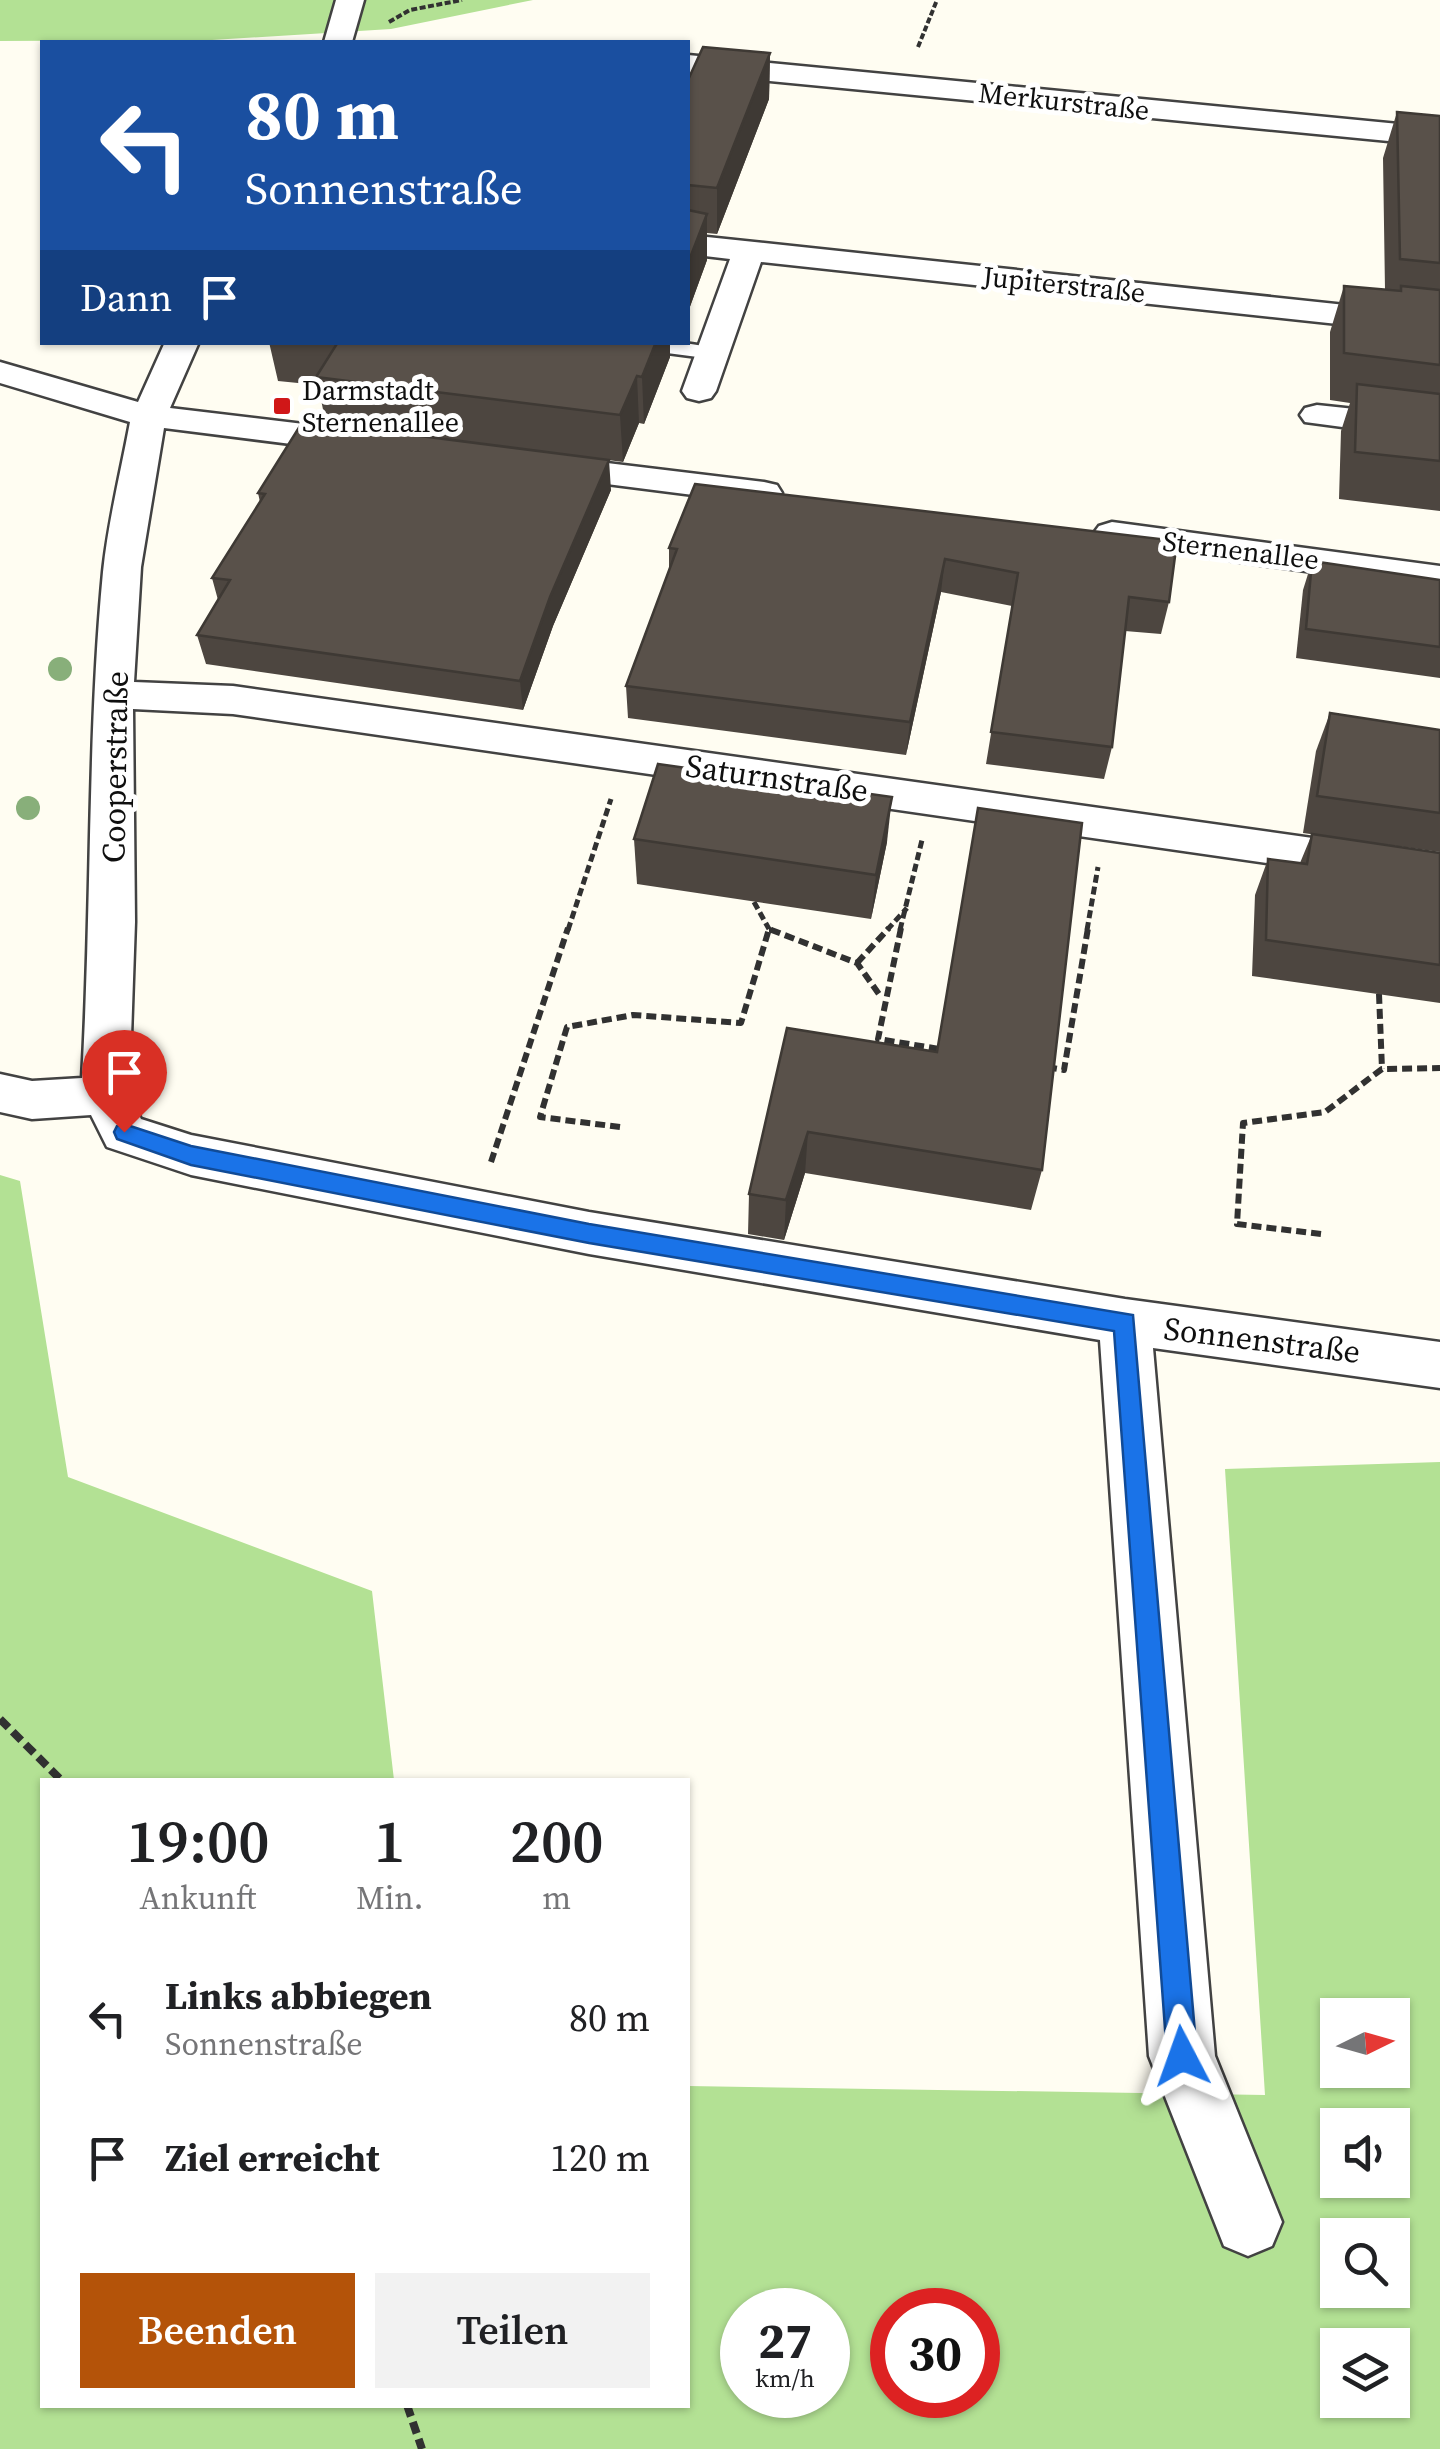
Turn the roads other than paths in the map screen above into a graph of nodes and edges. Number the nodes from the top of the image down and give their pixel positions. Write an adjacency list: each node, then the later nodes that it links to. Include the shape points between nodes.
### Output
1 (350, 0): 2 (street)
2 (339, 40)
3 (690, 64): 4 (street, Merkurstraße)
4 (1440, 138)
5 (690, 245): 6 (street, Jupiterstraße)
6 (749, 251): 7 (street, Jupiterstraße); 10 (street)
7 (1440, 326)
8 (181, 345): 14 (street, Cooperstraße)
9 (644, 345): 10 (lane)
10 (713, 354): 12 (street)
11 (0, 372): 14 (street)
12 (699, 392)
13 (1317, 415): 15 (street)
14 (148, 416): 16 (street); 21 (street, Cooperstraße, via 122,566)
15 (1440, 429)
16 (399, 447)
17 (513, 462): 18 (street)
18 (800, 498)
19 (1072, 529): 20 (street, Sternenallee)
20 (1440, 578)
21 (113, 694): 22 (street, Saturnstraße, via 232,700); 24 (street, Cooperstraße, via 114,922)
22 (1440, 872)
23 (0, 1094): 24 (street, via 32,1100)
24 (105, 1095): 25 (street, Sonnenstraße, via 124,1132 191,1156)
25 (1125, 1322): 26 (street, Sonnenstraße); 27 (street, via 1182,2056)
26 (1440, 1365)
27 (1248, 2222)

